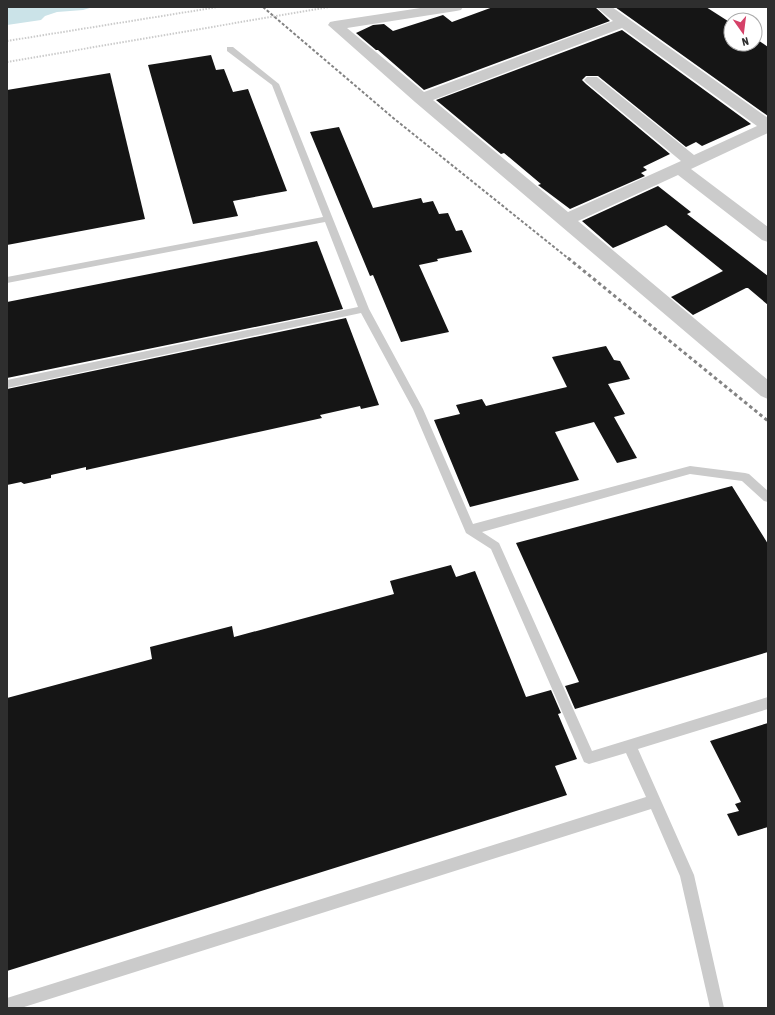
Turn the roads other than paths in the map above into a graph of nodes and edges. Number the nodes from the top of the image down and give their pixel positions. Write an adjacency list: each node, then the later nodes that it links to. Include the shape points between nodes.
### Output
1 (456, 7): 6 (street, via 335,25)
2 (603, 7): 3 (street)
3 (624, 22): 6 (street); 7 (street)
4 (230, 49): 9 (lane, via 275,84)
5 (592, 80): 8 (street)
6 (421, 99): 10 (street)
7 (768, 126): 8 (street)
8 (686, 165): 10 (street); 11 (street)
9 (328, 219): 12 (lane); 13 (lane)
10 (566, 220): 15 (street)
11 (768, 236)
12 (7, 280)
13 (364, 309): 14 (lane); 17 (lane, via 418,409)
14 (7, 384)
15 (768, 390)
16 (768, 498): 17 (lane, via 744,477 690,470)
17 (470, 530): 19 (lane, via 495,546 589,758)
18 (768, 703): 19 (lane)
19 (630, 746): 20 (lane)
20 (655, 801): 21 (lane); 22 (lane, via 688,875)
21 (7, 1005)
22 (717, 1008)

